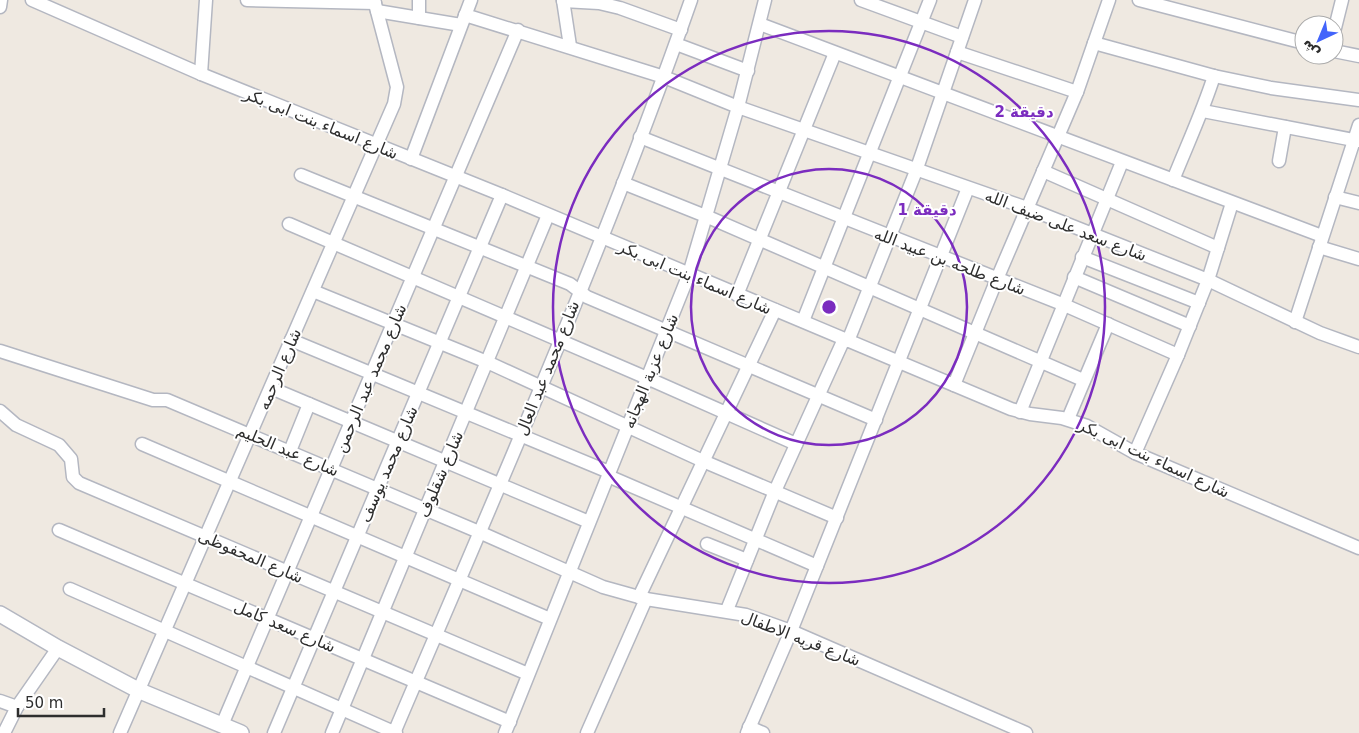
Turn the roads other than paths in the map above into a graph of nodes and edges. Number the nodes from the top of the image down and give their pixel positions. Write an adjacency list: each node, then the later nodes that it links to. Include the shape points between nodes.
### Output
1 (1, 0): 18 (street)
2 (206, 0): 36 (street)
3 (246, 0): 16 (street, شارع سعد على ضيف الله)
4 (419, 0): 20 (street)
5 (471, 0): 21 (street)
6 (691, 0): 25 (street, شارع محمد عبد العال)
7 (765, 0): 23 (street, شارع عزبة الهجانه)
8 (861, 0): 22 (street)
9 (930, 0): 22 (street)
10 (975, 0): 26 (street)
11 (1109, 0): 28 (street)
12 (1139, 0): 17 (street)
13 (1342, 0): 19 (street)
14 (38, 1): 36 (street, شارع اسماء بنت ابى بكر)
15 (563, 1): 25 (street, via 599,2); 30 (street)
16 (375, 5): 20 (street, شارع سعد على ضيف الله); 51 (street, شارع الرحمه, via 397,87 394,104)
17 (1177, 5): 27 (street)
18 (0, 6)
19 (1338, 15)
20 (419, 18): 21 (street, شارع سعد على ضيف الله)
21 (463, 20): 24 (street, شارع سعد على ضيف الله); 53 (street)
22 (922, 21): 26 (street); 37 (street)
23 (760, 24): 32 (street); 35 (street, شارع عزبة الهجانه)
24 (518, 30): 30 (street, شارع سعد على ضيف الله); 60 (street, شارع محمد عبد الرحمن)
25 (681, 30): 29 (street, شارع محمد عبد العال)
26 (962, 37): 31 (street)
27 (1294, 41)
28 (1094, 42): 38 (street); 40 (street)
29 (676, 44): 35 (street); 39 (street, شارع محمد عبد العال)
30 (570, 46): 39 (street, شارع سعد على ضيف الله)
31 (957, 52): 40 (street); 41 (street)
32 (835, 53): 37 (street); 47 (street)
33 (1344, 53): 34 (street)
34 (1359, 56)
35 (748, 71): 43 (street, شارع عزبة الهجانه)
36 (201, 74): 51 (street, شارع اسماء بنت ابى بكر)
37 (900, 76): 41 (street); 52 (street)
38 (1214, 76): 42 (street, via 1271,88); 44 (street)
39 (664, 77): 43 (street, شارع سعد على ضيف الله); 48 (street, شارع محمد عبد العال)
40 (1077, 92): 49 (street)
41 (944, 94): 49 (street); 57 (street)
42 (1359, 100)
43 (738, 107): 47 (street, شارع سعد على ضيف الله); 56 (street, شارع عزبة الهجانه)
44 (1203, 111): 46 (street); 61 (street)
45 (1359, 126): 50 (street)
46 (1285, 127): 50 (street); 54 (street)
47 (804, 130): 52 (street, شارع سعد على ضيف الله); 64 (street)
48 (640, 137): 56 (street, شارع طلحه بن عبيد الله); 62 (street, شارع محمد عبد العال)
49 (1058, 138): 55 (street); 58 (street)
50 (1356, 141): 67 (street)
51 (376, 146): 53 (street, شارع اسماء بنت ابى بكر); 66 (street, شارع الرحمه)
52 (869, 154): 57 (street, شارع سعد على ضيف الله); 74 (street)
53 (411, 159): 60 (street, شارع اسماء بنت ابى بكر)
54 (1279, 161)
55 (1122, 162): 61 (street); 68 (street)
56 (721, 169): 64 (street, شارع طلحه بن عبيد الله); 73 (street, شارع عزبة الهجانه)
57 (916, 170): 63 (street, شارع سعد على ضيف الله); 79 (street)
58 (1043, 171): 68 (street); 71 (street)
59 (300, 175): 66 (street)
60 (455, 177): 65 (street, شارع اسماء بنت ابى بكر); 76 (street, شارع محمد عبد الرحمن)
61 (1173, 180): 69 (street)
62 (623, 183): 73 (street); 78 (street, شارع محمد عبد العال)
63 (968, 188): 71 (street, شارع سعد على ضيف الله); 85 (street)
64 (779, 192): 74 (street, شارع طلحه بن عبيد الله); 80 (street)
65 (502, 195): 72 (street, شارع اسماء بنت ابى بكر); 83 (street, شارع محمد يوسف)
66 (354, 196): 76 (street); 82 (street, شارع الرحمه)
67 (1335, 197): 70 (street); 81 (street)
68 (1107, 198): 77 (street); 84 (street)
69 (1232, 203): 81 (street); 84 (street)
70 (1359, 203)
71 (1027, 208): 77 (street, شارع سعد على ضيف الله); 93 (street)
72 (548, 216): 78 (street, شارع اسماء بنت ابى بكر); 88 (street, شارع شقلوف)
73 (708, 217): 80 (street); 90 (street, شارع عزبة الهجانه)
74 (843, 218): 79 (street, شارع طلحه بن عبيد الله); 89 (street)
75 (290, 224): 82 (street)
76 (433, 229): 83 (street); 91 (street, شارع محمد عبد الرحمن)
77 (1092, 232): 86 (street); 94 (street, شارع سعد على ضيف الله)
78 (600, 238): 90 (street, شارع اسماء بنت ابى بكر); 97 (street, شارع محمد عبد العال)
79 (890, 238): 85 (street, شارع طلحه بن عبيد الله); 95 (street)
80 (760, 240): 89 (street); 98 (street)
81 (1320, 242): 87 (street); 106 (street)
82 (334, 243): 91 (street); 96 (street, شارع الرحمه)
83 (480, 248): 88 (street); 99 (street, شارع محمد يوسف)
84 (1218, 248): 94 (street)
85 (942, 257): 93 (street, شارع طلحه بن عبيد الله); 102 (street)
86 (1082, 257): 92 (street); 100 (street)
87 (1359, 259)
88 (527, 266): 97 (street); 104 (street, شارع شقلوف)
89 (824, 267): 95 (street); 105 (street)
90 (689, 274): 98 (street, شارع اسماء بنت ابى بكر); 110 (street, شارع عزبة الهجانه)
91 (413, 277): 99 (street); 107 (street, شارع محمد عبد الرحمن)
92 (1074, 277): 101 (street); 109 (street)
93 (997, 279): 101 (street, شارع طلحه بن عبيد الله); 111 (street)
94 (1208, 280): 100 (street); 106 (street, شارع سعد على ضيف الله)
95 (870, 287): 102 (street); 114 (street)
96 (313, 291): 107 (street); 112 (street, شارع الرحمه)
97 (579, 291): 110 (street); 113 (street, شارع محمد عبد العال)
98 (737, 295): 103 (street, شارع اسماء بنت ابى بكر)
99 (459, 297): 104 (street); 115 (street, شارع محمد يوسف)
100 (1199, 303): 109 (street)
101 (1062, 304): 108 (street, شارع طلحه بن عبيد الله); 119 (street)
102 (920, 309): 111 (street); 121 (street)
103 (775, 310): 105 (street, شارع اسماء بنت ابى بكر); 122 (street)
104 (506, 317): 113 (street); 120 (street, شارع شقلوف)
105 (803, 322): 114 (street, شارع اسماء بنت ابى بكر)
106 (1295, 322): 116 (street, شارع سعد على ضيف الله)
107 (393, 324): 115 (street); 123 (street, شارع محمد عبد الرحمن)
108 (1108, 324): 118 (street, شارع طلحه بن عبيد الله); 125 (street)
109 (1190, 326): 118 (street)
110 (666, 332): 122 (street); 124 (street, شارع عزبة الهجانه)
111 (975, 333): 119 (street); 126 (street)
112 (291, 340): 123 (street); 128 (street, شارع الرحمه)
113 (559, 340): 124 (street); 127 (street, شارع محمد عبد العال)
114 (846, 340): 121 (street, شارع اسماء بنت ابى بكر); 130 (street)
115 (440, 343): 120 (street); 129 (street, شارع محمد يوسف)
116 (1359, 346)
117 (0, 351): 140 (street, شارع عبد الحليم, via 153,400 168,400)
118 (1178, 355): 146 (street)
119 (1040, 361): 125 (street); 132 (street)
120 (487, 362): 127 (street); 134 (street, شارع شقلوف)
121 (899, 362): 126 (street, شارع اسماء بنت ابى بكر); 137 (street)
122 (748, 366): 130 (street); 135 (street)
123 (371, 374): 129 (street); 138 (street, شارع محمد عبد الرحمن)
124 (647, 378): 135 (street); 139 (street, شارع عزبة الهجانه)
125 (1083, 380): 136 (street)
126 (954, 385): 132 (street, شارع اسماء بنت ابى بكر)
127 (540, 386): 139 (street); 141 (street, شارع محمد عبد العال)
128 (271, 388): 131 (street); 140 (street, شارع الرحمه)
129 (418, 393): 134 (street); 142 (street, شارع محمد يوسف)
130 (818, 396): 137 (street); 144 (street)
131 (309, 404): 138 (street); 145 (street)
132 (1020, 412): 136 (street, شارع اسماء بنت ابى بكر)
133 (0, 413): 162 (street, شارع المحفوظى, via 63,449 71,460 72,474 77,482)
134 (466, 413): 141 (street); 148 (street, شارع شقلوف)
135 (725, 413): 144 (street); 147 (street)
136 (1068, 419): 146 (street, شارع اسماء بنت ابى بكر)
137 (876, 420): 158 (street)
138 (351, 422): 142 (street); 149 (street, شارع محمد عبد الرحمن)
139 (628, 426): 147 (street); 150 (street, شارع عزبة الهجانه)
140 (251, 434): 145 (street, شارع عبد الحليم); 151 (street, شارع الرحمه)
141 (520, 435): 150 (street); 152 (street, شارع محمد عبد العال)
142 (398, 441): 148 (street); 153 (street, شارع محمد يوسف)
143 (142, 444): 151 (street)
144 (796, 444): 154 (street)
145 (290, 451): 149 (street, شارع عبد الحليم)
146 (1135, 453): 166 (street, شارع اسماء بنت ابى بكر)
147 (704, 460): 154 (street); 155 (street)
148 (445, 461): 152 (street); 156 (street, شارع شقلوف)
149 (331, 468): 153 (street, شارع عبد الحليم); 157 (street, شارع محمد عبد الرحمن)
150 (609, 474): 155 (street); 159 (street, شارع عزبة الهجانه)
151 (230, 482): 157 (street); 162 (street, شارع الرحمه)
152 (499, 484): 159 (street); 161 (street, شارع محمد عبد العال)
153 (378, 489): 156 (street, شارع عبد الحليم); 163 (street, شارع محمد يوسف)
154 (775, 491): 158 (street); 164 (street)
155 (680, 508): 164 (street); 176 (street)
156 (425, 509): 161 (street, شارع عبد الحليم); 167 (street, شارع شقلوف)
157 (311, 516): 163 (street); 170 (street, شارع محمد عبد الرحمن)
158 (837, 518): 169 (street)
159 (589, 522): 171 (street, شارع عزبة الهجانه)
160 (59, 530): 173 (street, شارع سعد كامل)
161 (479, 532): 171 (street, شارع عبد الحليم); 172 (street, شارع محمد عبد العال)
162 (206, 537): 170 (street, شارع المحفوظى); 173 (street, شارع الرحمه)
163 (358, 537): 167 (street); 175 (street, شارع محمد يوسف)
164 (754, 539): 168 (street); 169 (street)
165 (707, 544): 168 (street)
166 (1359, 548)
167 (405, 557): 172 (street); 178 (street, شارع شقلوف)
168 (747, 560): 177 (street)
169 (817, 566): 183 (street)
170 (287, 571): 175 (street, شارع المحفوظى); 180 (street, شارع محمد عبد الرحمن)
171 (568, 572): 176 (street, شارع قريه الاطفال, via 603,587); 181 (street, شارع عزبة الهجانه)
172 (458, 580): 181 (street); 184 (street, شارع محمد عبد العال)
173 (186, 584): 180 (street, شارع سعد كامل); 182 (street, شارع الرحمه)
174 (70, 590): 182 (street)
175 (334, 591): 178 (street, شارع المحفوظى); 185 (street, شارع محمد يوسف)
176 (642, 598): 177 (street, شارع قريه الاطفال); 204 (street)
177 (727, 610): 183 (street, شارع قريه الاطفال)
178 (382, 612): 184 (street, شارع المحفوظى); 187 (street, شارع شقلوف)
179 (0, 614): 186 (street)
180 (267, 618): 185 (street, شارع سعد كامل); 188 (street, شارع محمد عبد الرحمن)
181 (550, 620): 189 (street, شارع عزبة الهجانه)
182 (165, 631): 188 (street); 192 (street, شارع الرحمه)
183 (791, 631): 198 (street); 206 (street, شارع قريه الاطفال)
184 (436, 634): 189 (street, شارع المحفوظى); 190 (street, شارع محمد عبد العال)
185 (314, 638): 187 (street, شارع سعد كامل); 191 (street, شارع محمد يوسف)
186 (58, 648): 192 (street); 194 (street)
187 (363, 659): 190 (street, شارع سعد كامل); 195 (street, شارع شقلوف)
188 (246, 667): 191 (street); 197 (street, شارع محمد عبد الرحمن)
189 (528, 674): 196 (street, شارع عزبة الهجانه)
190 (416, 682): 196 (street, شارع سعد كامل); 203 (street, شارع محمد عبد العال)
191 (294, 688): 195 (street); 201 (street, شارع محمد يوسف)
192 (140, 691): 197 (street); 200 (street, شارع الرحمه)
193 (0, 701): 194 (street)
194 (17, 707): 199 (street)
195 (342, 709): 202 (street, شارع شقلوف); 203 (street)
196 (507, 727)
197 (230, 730)
198 (748, 730): 205 (street)
199 (8, 731)
200 (120, 733)
201 (274, 733)
202 (332, 733)
203 (395, 733)
204 (587, 733)
205 (763, 733)
206 (1026, 733)

